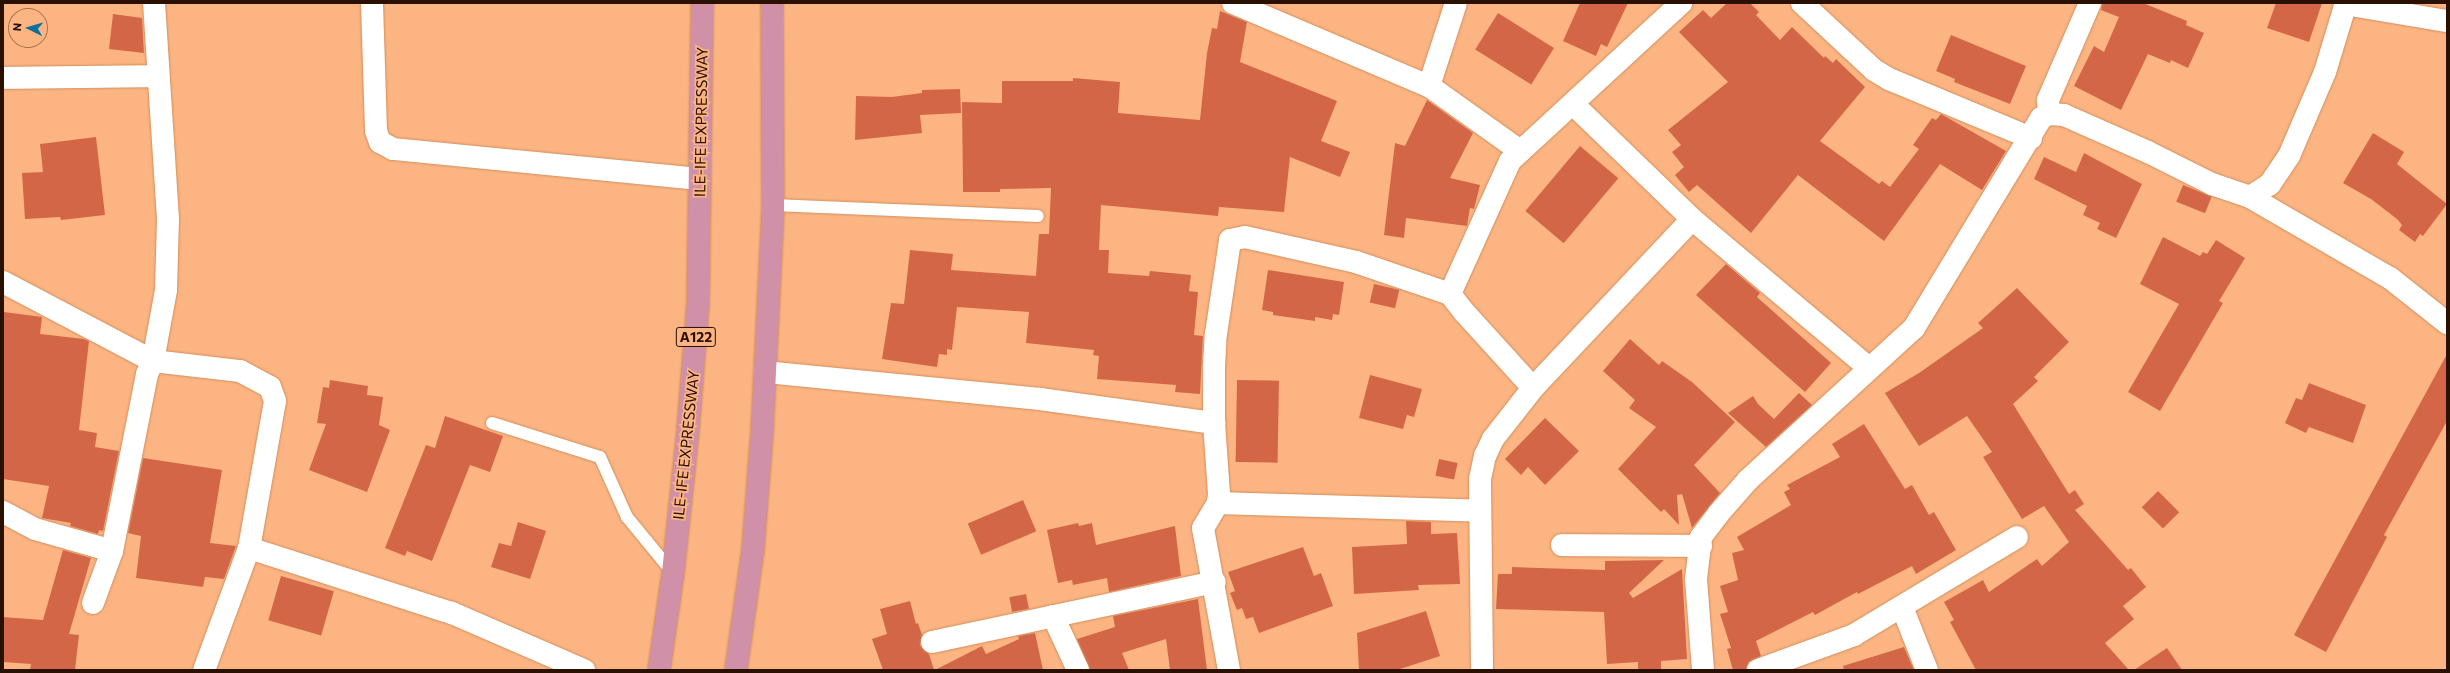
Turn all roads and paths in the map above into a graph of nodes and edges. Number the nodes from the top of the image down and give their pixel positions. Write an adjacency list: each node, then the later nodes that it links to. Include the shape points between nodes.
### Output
1 (154, 3): 12 (street)
2 (372, 3): 19 (street, via 376,131 380,142 393,149)
3 (702, 3): 19 (highway, ILE-IFE EXPRESSWAY / A122)
4 (772, 3): 21 (highway)
5 (1233, 3): 14 (street)
6 (1456, 3): 14 (street)
7 (1681, 3): 15 (street)
8 (1802, 3): 17 (street, via 1874,70 1889,79)
9 (2090, 3): 16 (street, via 2048,100)
10 (2345, 3): 11 (street); 20 (street, via 2325,72 2289,156 2270,184)
11 (2447, 21)
12 (158, 76): 13 (street); 27 (street, via 168,219 166,290)
13 (3, 78)
14 (1429, 86): 18 (street)
15 (1573, 104): 18 (street); 23 (street)
16 (2049, 114): 17 (street, via 2041,118); 20 (street, via 2064,115 2212,184)
17 (2031, 138): 28 (street, via 1914,328)
18 (1520, 151): 25 (street, via 1510,161)
19 (699, 179): 41 (highway, ILE-IFE EXPRESSWAY / A122, via 698,303)
20 (2250, 197): 26 (street, via 2390,278)
21 (773, 205): 22 (lane); 29 (highway)
22 (1038, 216)
23 (1692, 219): 28 (street); 30 (street)
24 (3, 282): 27 (street)
25 (1450, 294): 30 (street); 32 (street, via 1356,262 1245,237 1230,240 1216,334)
26 (2447, 323)
27 (153, 361): 39 (street, via 240,371 270,387 276,401); 40 (street, via 147,374)
28 (1869, 368): 38 (street, via 1748,480 1719,513 1702,537)
29 (765, 372): 32 (street, via 1040,399); 50 (highway, via 752,549)
30 (1534, 388): 34 (street, via 1493,439 1485,456 1480,479)
31 (492, 423): 41 (lane, via 600,457 627,517)
32 (1214, 423): 33 (street, via 1220,494)
33 (1218, 503): 34 (street); 42 (street, via 1203,528)
34 (1480, 511): 53 (street)
35 (3, 512): 40 (street, via 35,528)
36 (2017, 537): 44 (street)
37 (1562, 545): 38 (street)
38 (1701, 546): 54 (street, via 1696,579)
39 (249, 548): 47 (street); 48 (street, via 452,613)
40 (112, 551): 43 (street)
41 (673, 573): 49 (highway, ILE-IFE EXPRESSWAY / A122)
42 (1215, 582): 45 (street); 52 (street)
43 (93, 603)
44 (1902, 607): 55 (street, via 1854,635); 56 (street)
45 (1053, 616): 46 (street); 51 (street)
46 (932, 642)
47 (204, 670)
48 (584, 670)
49 (659, 670)
50 (736, 670)
51 (1078, 670)
52 (1229, 670)
53 (1482, 670)
54 (1703, 670)
55 (1758, 670)
56 (1927, 670)

